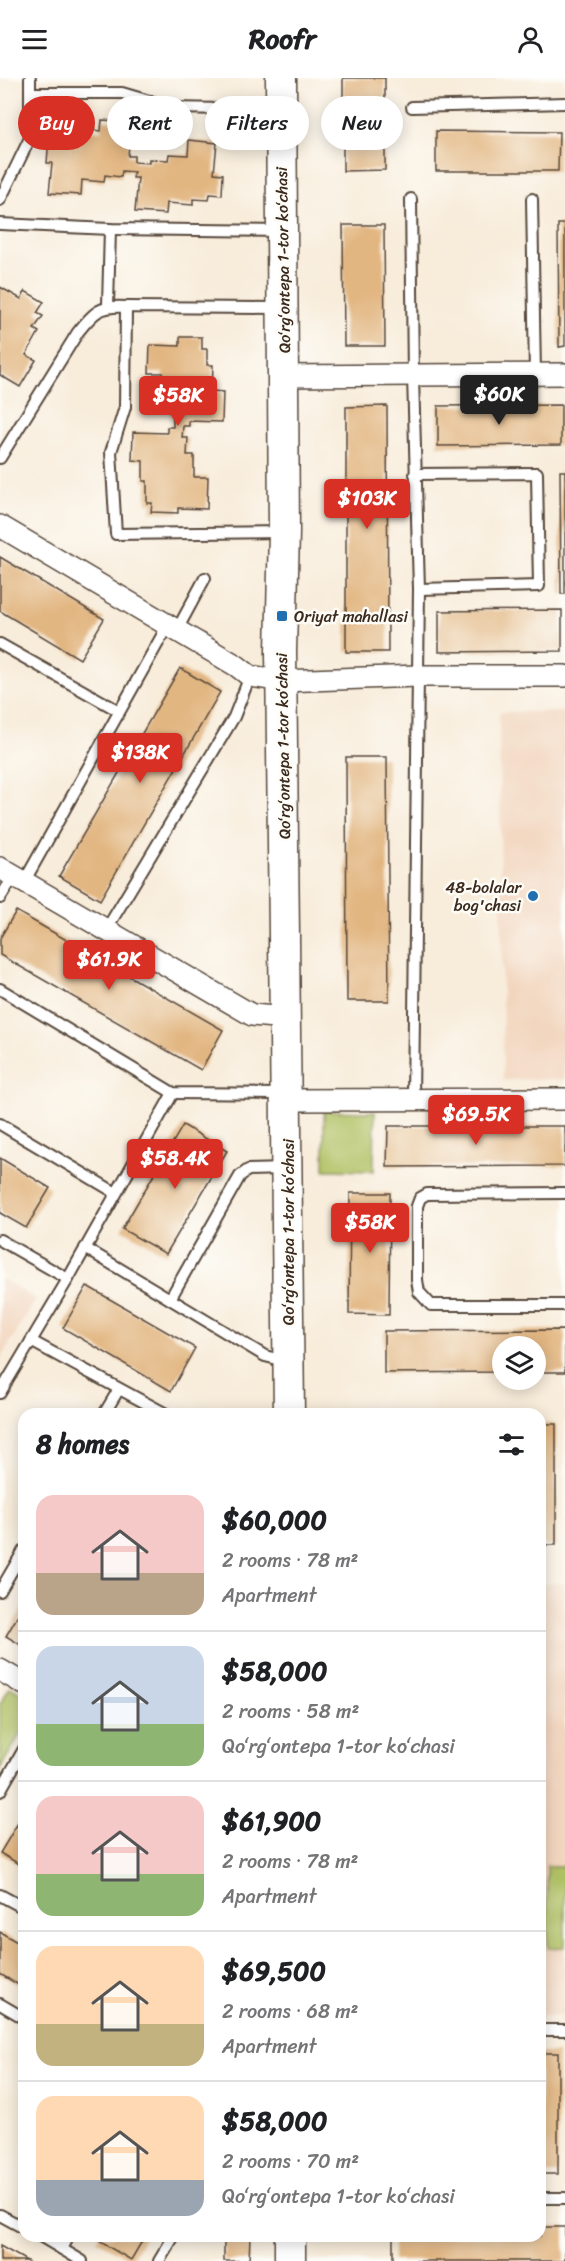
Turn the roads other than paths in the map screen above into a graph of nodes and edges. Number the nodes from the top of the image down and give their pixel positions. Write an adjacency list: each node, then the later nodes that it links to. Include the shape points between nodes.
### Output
1 (30, 78): 3 (lane)
2 (281, 78): 4 (street, Qoʻrgʻontepa 1-tor koʻchasi)
3 (30, 93): 7 (lane, via 122,93 173,108); 11 (lane, via 30,138)
4 (281, 96)
5 (565, 103): 6 (lane)
6 (412, 107)
7 (205, 109)
8 (282, 150): 14 (street, Qoʻrgʻontepa 1-tor koʻchasi)
9 (411, 199): 21 (lane)
10 (532, 199): 18 (lane)
11 (0, 200)
12 (0, 224): 13 (lane)
13 (110, 229): 14 (lane); 15 (lane)
14 (283, 231): 17 (street, Qoʻrgʻontepa 1-tor koʻchasi)
15 (108, 306): 16 (lane); 22 (lane, via 92,315 78,332)
16 (126, 307): 17 (lane); 25 (lane, via 125,406 111,452 116,534)
17 (284, 308): 20 (street, Qoʻrgʻontepa 1-tor koʻchasi)
18 (535, 374): 19 (street); 21 (street)
19 (565, 374)
20 (284, 376): 21 (street); 25 (street, Qoʻrgʻontepa 1-tor koʻchasi)
21 (413, 376): 23 (lane)
22 (0, 458)
23 (416, 474): 27 (lane); 27 (lane, via 537,472 539,586)
24 (0, 526): 28 (street)
25 (284, 532): 33 (street, Qoʻrgʻontepa 1-tor koʻchasi)
26 (205, 578): 28 (lane)
27 (419, 589): 31 (lane)
28 (173, 627): 30 (street); 34 (lane)
29 (0, 645): 34 (lane)
30 (250, 676): 33 (street); 37 (lane, via 234,717)
31 (418, 676): 32 (street); 33 (street); 43 (lane)
32 (565, 676)
33 (282, 681): 39 (street, Qoʻrgʻontepa 1-tor koʻchasi)
34 (119, 711): 35 (lane)
35 (12, 875): 36 (lane); 37 (street)
36 (0, 898)
37 (106, 930): 39 (street, via 252,1015)
38 (0, 989): 40 (lane)
39 (286, 1018): 41 (street, Qoʻrgʻontepa 1-tor koʻchasi)
40 (173, 1093): 41 (lane); 46 (lane)
41 (287, 1097): 43 (street); 45 (street, Qoʻrgʻontepa 1-tor koʻchasi)
42 (565, 1099): 43 (street)
43 (413, 1100)
44 (0, 1124): 46 (lane)
45 (287, 1169): 51 (lane, via 248,1170 240,1176); 54 (street, Qoʻrgʻontepa 1-tor koʻchasi)
46 (116, 1193): 49 (lane)
47 (565, 1193): 52 (lane, via 427,1194 420,1198 417,1280 419,1292 431,1305)
48 (0, 1240): 50 (lane)
49 (85, 1248): 50 (lane); 51 (lane)
50 (68, 1279): 53 (lane)
51 (170, 1299): 54 (lane, via 264,1356)
52 (565, 1305)
53 (31, 1341): 55 (lane); 56 (lane)
54 (288, 1361): 59 (street, Qoʻrgʻontepa 1-tor koʻchasi)
55 (119, 1389): 57 (lane); 58 (lane)
56 (0, 1393)
57 (108, 1408)
58 (155, 1408)
59 (289, 1408)
60 (18, 1561): 61 (lane)
61 (0, 1591)
62 (2, 1675): 63 (street)
63 (18, 1682)
64 (18, 1760): 65 (lane)
65 (0, 1791)
66 (0, 1894): 67 (lane)
67 (18, 1904)
68 (0, 2004): 69 (lane)
69 (18, 2014)
70 (546, 2030): 71 (lane)
71 (565, 2030)
72 (546, 2198): 73 (lane)
73 (565, 2198)
74 (0, 2215): 75 (lane)
75 (18, 2225)
76 (50, 2242): 80 (lane)
77 (66, 2242): 80 (lane)
78 (170, 2242): 82 (lane)
79 (290, 2242): 83 (street)
80 (62, 2249): 81 (lane)
81 (82, 2261)
82 (159, 2261)
83 (290, 2261)

